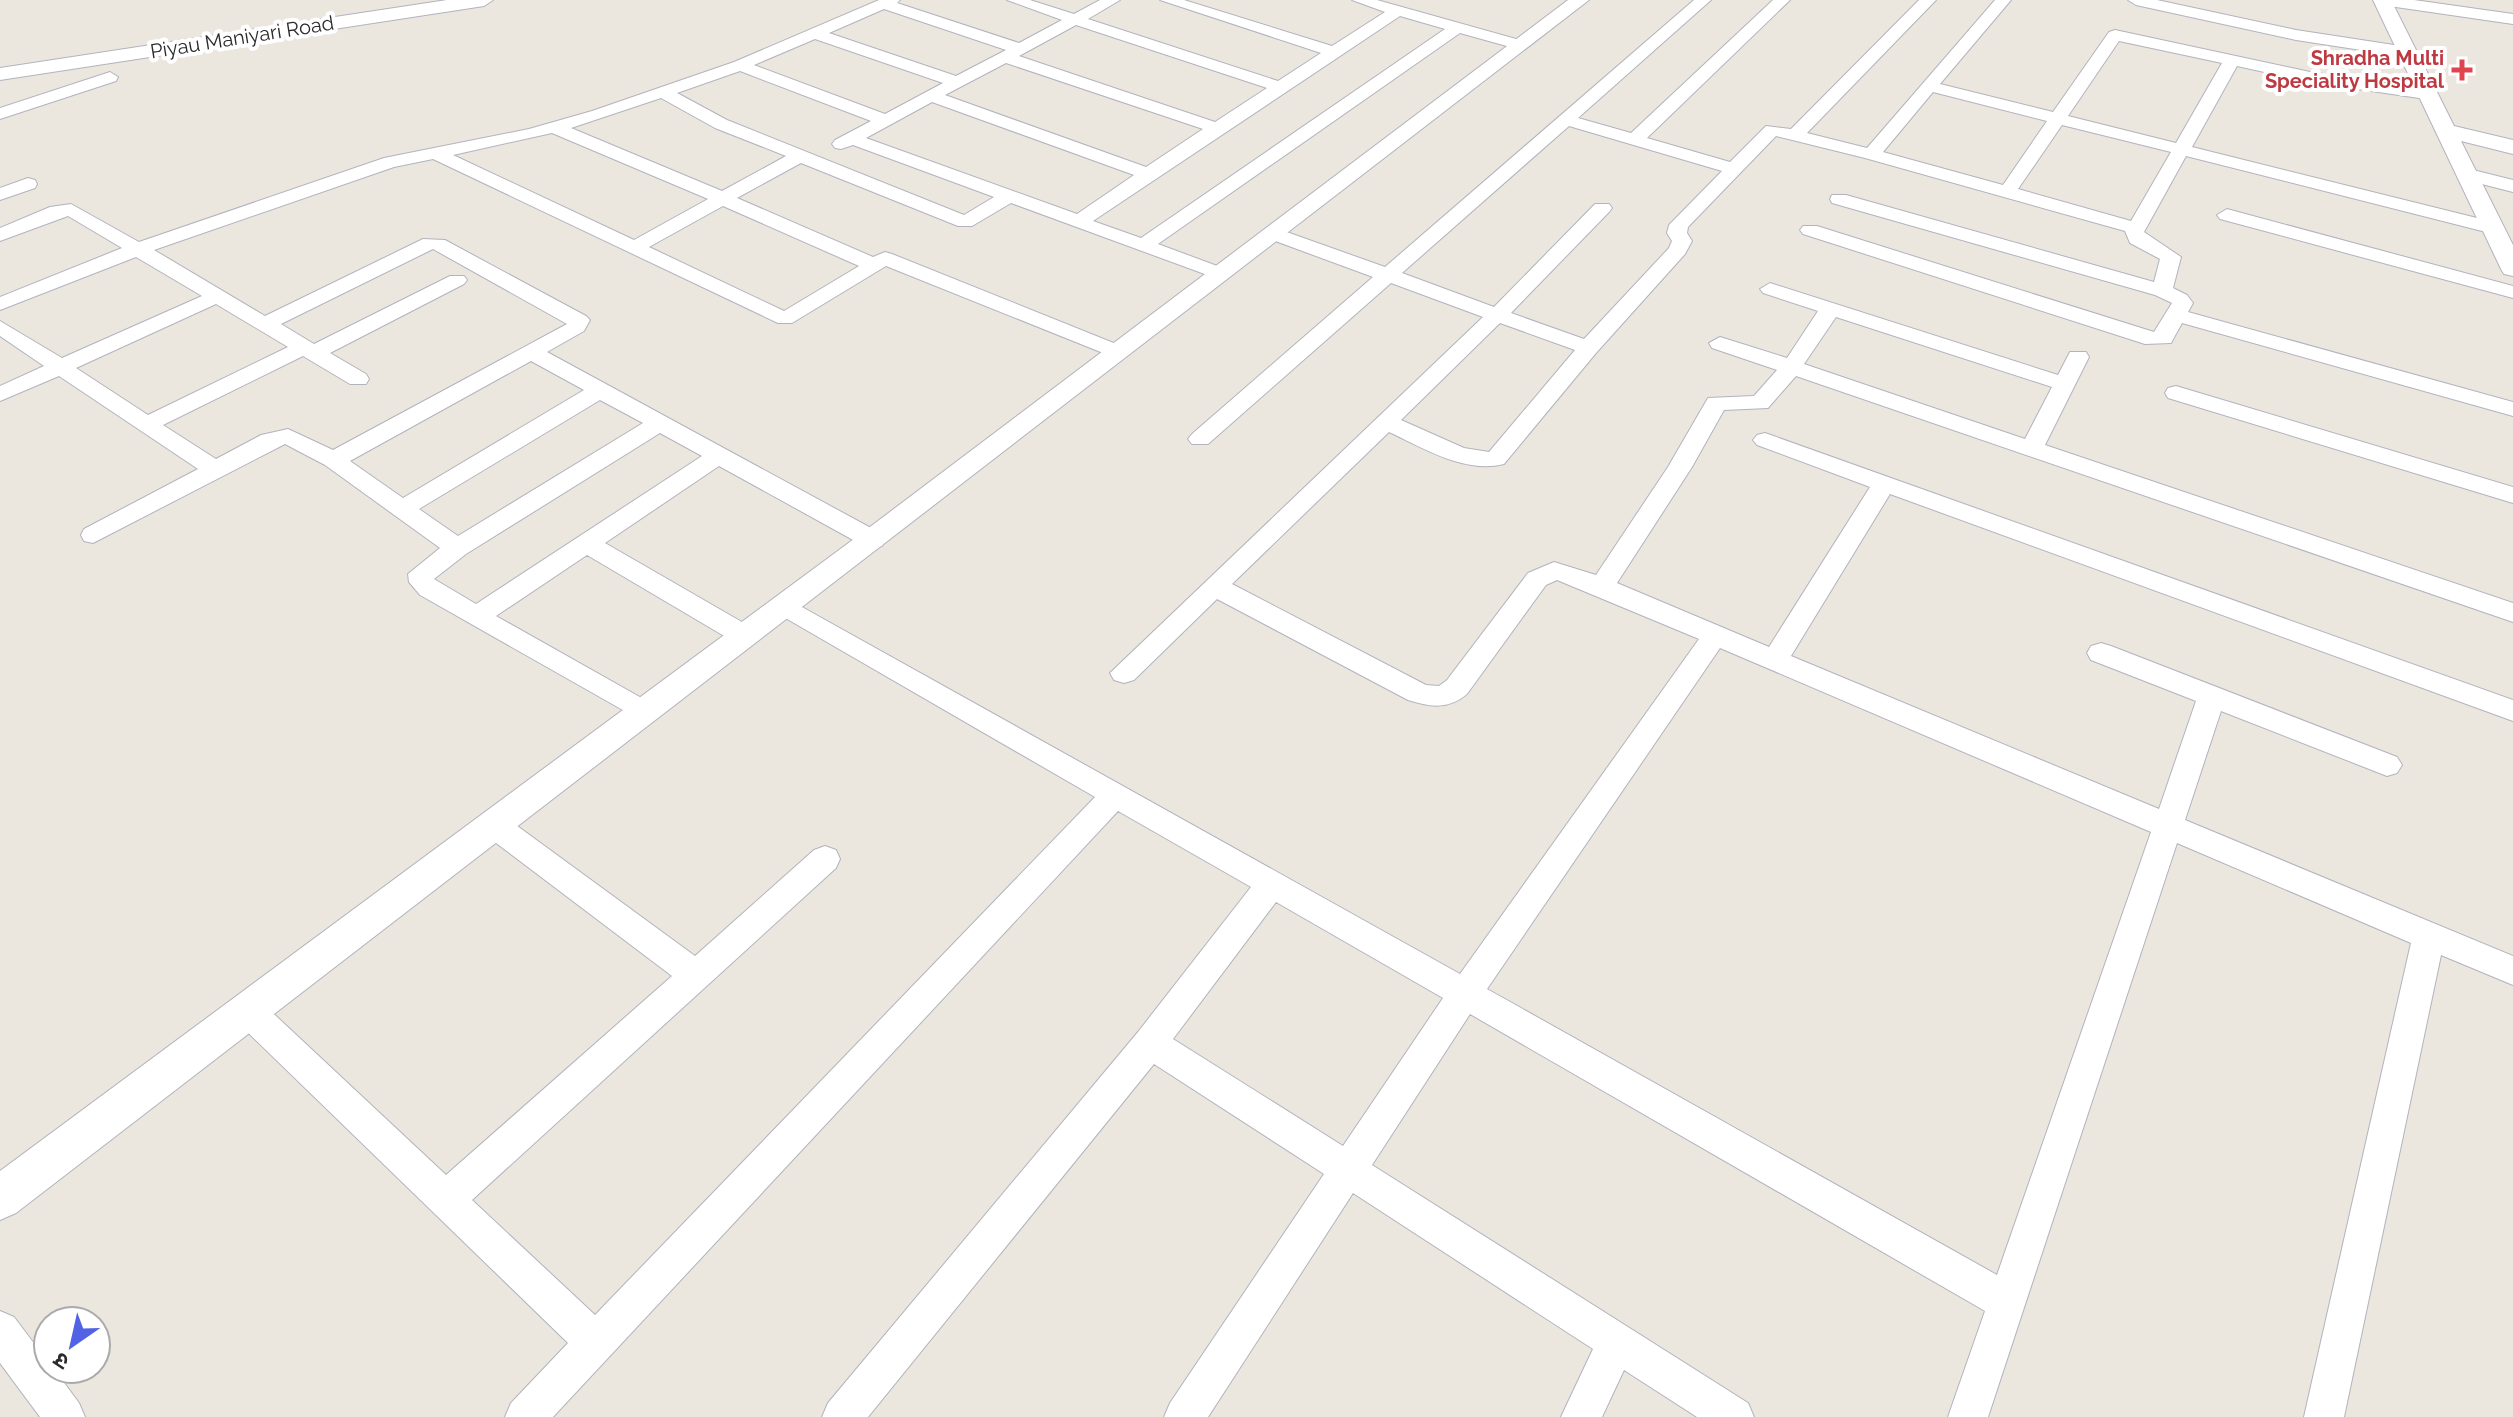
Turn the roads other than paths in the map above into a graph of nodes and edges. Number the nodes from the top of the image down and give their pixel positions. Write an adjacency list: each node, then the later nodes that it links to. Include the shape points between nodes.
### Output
1 (387, 0): 25 (street, Piyau Maniyari Road)
2 (484, 0): 28 (street, Piyau Maniyari Road)
3 (1015, 0): 18 (street)
4 (1112, 0): 18 (street)
5 (1168, 0): 22 (street)
6 (1360, 0): 16 (street)
7 (1580, 0): 21 (street)
8 (1703, 0): 39 (street)
9 (1782, 0): 45 (street)
10 (1928, 0): 43 (street)
11 (2003, 0): 31 (street)
12 (2136, 0): 15 (street)
13 (2382, 0): 17 (street); 23 (street)
14 (888, 2): 20 (street); 24 (street)
15 (2158, 2): 23 (street, via 2296,35)
16 (1398, 10): 19 (street, via 1431,14); 22 (street)
17 (2513, 19)
18 (1074, 20): 24 (street); 32 (street)
19 (1458, 27): 21 (street); 69 (street)
20 (815, 33): 27 (street); 30 (street)
21 (1521, 45): 67 (street)
22 (1334, 52): 32 (street)
23 (2407, 52): 34 (street)
24 (1012, 53): 30 (street); 41 (street)
25 (0, 58)
26 (2233, 59): 34 (street); 37 (street, via 2115,35); 47 (street)
27 (740, 65): 33 (street); 38 (street)
28 (0, 74)
29 (110, 77): 36 (street)
30 (956, 82): 35 (street)
31 (1928, 86): 37 (street); 49 (street)
32 (1280, 87): 41 (street)
33 (662, 92): 40 (street); 50 (street, via 721,124)
34 (2426, 94): 42 (street)
35 (931, 96): 38 (street); 52 (street)
36 (0, 114)
37 (2057, 118): 47 (street); 56 (street)
38 (885, 120): 44 (street)
39 (1566, 120): 45 (street); 75 (street)
40 (554, 128): 48 (street); 59 (street)
41 (1216, 128): 52 (street)
42 (2447, 131): 46 (street); 53 (street)
43 (1796, 134): 49 (street); 51 (street, via 1772,130)
44 (851, 138): 50 (street); 58 (street)
45 (1635, 139): 51 (street)
46 (2513, 147)
47 (2181, 149): 64 (street); 65 (street)
48 (433, 152): 70 (street); 71 (street)
49 (1871, 154): 56 (street)
50 (807, 157): 58 (street, via 965,222); 59 (street)
51 (1731, 168): 88 (street, via 1679,225 1678,250)
52 (1148, 174): 63 (street)
53 (2469, 175): 55 (street); 64 (street)
54 (28, 184): 57 (street)
55 (2513, 186)
56 (2008, 191): 65 (street)
57 (0, 194)
58 (1011, 195): 63 (street)
59 (722, 198): 70 (street); 73 (street)
60 (1839, 199): 78 (street)
61 (1602, 208): 83 (street)
62 (2227, 215): 79 (street)
63 (1080, 221): 69 (street)
64 (2490, 227): 72 (street)
65 (2135, 228): 78 (street, via 2137,239 2171,257)
66 (1810, 230): 84 (street, via 2153,339 2163,338)
67 (1274, 234): 74 (street); 75 (street)
68 (0, 235): 71 (street, via 71,210)
69 (1143, 245): 74 (street)
70 (635, 247): 73 (street, via 785,319)
71 (138, 249): 80 (street); 81 (street)
72 (2511, 262)
73 (874, 265): 91 (street, via 885,258)
74 (1221, 274): 91 (street)
75 (1389, 275): 83 (street); 104 (street)
76 (457, 280): 89 (street)
77 (1770, 289): 82 (street)
78 (2162, 291): 84 (street, via 2183,303)
79 (2513, 292)
80 (218, 296): 85 (street); 93 (street)
81 (0, 304)
82 (1831, 308): 94 (street); 96 (street)
83 (1498, 314): 88 (street); 101 (street)
84 (2177, 315): 100 (street)
85 (265, 324): 89 (street); 90 (street, via 422,245 438,244 579,320 577,327)
86 (0, 327): 93 (street)
87 (1720, 343): 94 (street)
88 (1588, 348): 101 (street, via 1496,459 1467,457)
89 (309, 350): 95 (street); 103 (street)
90 (532, 353): 97 (street); 108 (street)
91 (1118, 353): 114 (street)
92 (2078, 357): 96 (street)
93 (61, 366): 99 (street); 103 (street)
94 (1791, 368): 106 (street); 117 (street, via 1760,403 1716,403)
95 (358, 379)
96 (2064, 384): 106 (street)
97 (600, 390): 102 (street); 112 (street)
98 (2176, 393): 111 (street)
99 (0, 394)
100 (2513, 409)
101 (1387, 422): 118 (street)
102 (660, 423): 107 (street); 116 (street)
103 (147, 424): 109 (street)
104 (1200, 439)
105 (1765, 440): 110 (street)
106 (2031, 450): 120 (street)
107 (719, 455): 114 (street); 115 (street)
108 (333, 460): 109 (street, via 280,436); 112 (street)
109 (216, 470): 113 (street)
110 (1884, 484): 125 (street); 128 (street)
111 (2513, 495)
112 (402, 509): 116 (street)
113 (93, 535)
114 (873, 540): 119 (street)
115 (588, 544): 121 (street); 123 (street)
116 (457, 548): 121 (street, via 429,566 421,574 422,582)
117 (1602, 586): 118 (street, via 1554,571 1537,579 1457,687 1448,696 1435,698); 122 (street)
118 (1216, 587): 126 (street)
119 (784, 606): 123 (street); 131 (street)
120 (2513, 613)
121 (477, 616): 129 (street)
122 (1716, 634): 125 (street); 139 (street)
123 (745, 636): 129 (street)
124 (2101, 653): 127 (street)
125 (1775, 659): 133 (street)
126 (1124, 673)
127 (2211, 698): 130 (street); 133 (street)
128 (2513, 711)
129 (644, 712): 132 (street)
130 (2387, 765)
131 (1115, 795): 135 (street); 148 (street)
132 (494, 825): 138 (street); 140 (street)
133 (2168, 825): 136 (street); 145 (street)
134 (825, 859): 138 (street)
135 (1272, 884): 139 (street); 141 (street)
136 (2429, 935): 137 (street); 156 (street)
137 (2513, 971)
138 (696, 975): 144 (street)
139 (1465, 993): 142 (street); 145 (street)
140 (248, 1011): 143 (street); 144 (street)
141 (1150, 1043): 142 (street); 151 (street)
142 (1349, 1170): 147 (street); 152 (street)
143 (0, 1198)
144 (445, 1200): 148 (street)
145 (2007, 1302): 155 (street)
146 (0, 1331): 149 (street)
147 (1617, 1342): 153 (street); 154 (street)
148 (596, 1343): 150 (street)
149 (65, 1417)
150 (525, 1417)
151 (842, 1417)
152 (1184, 1417)
153 (1581, 1417)
154 (1734, 1417)
155 (1968, 1417)
156 (2324, 1417)

